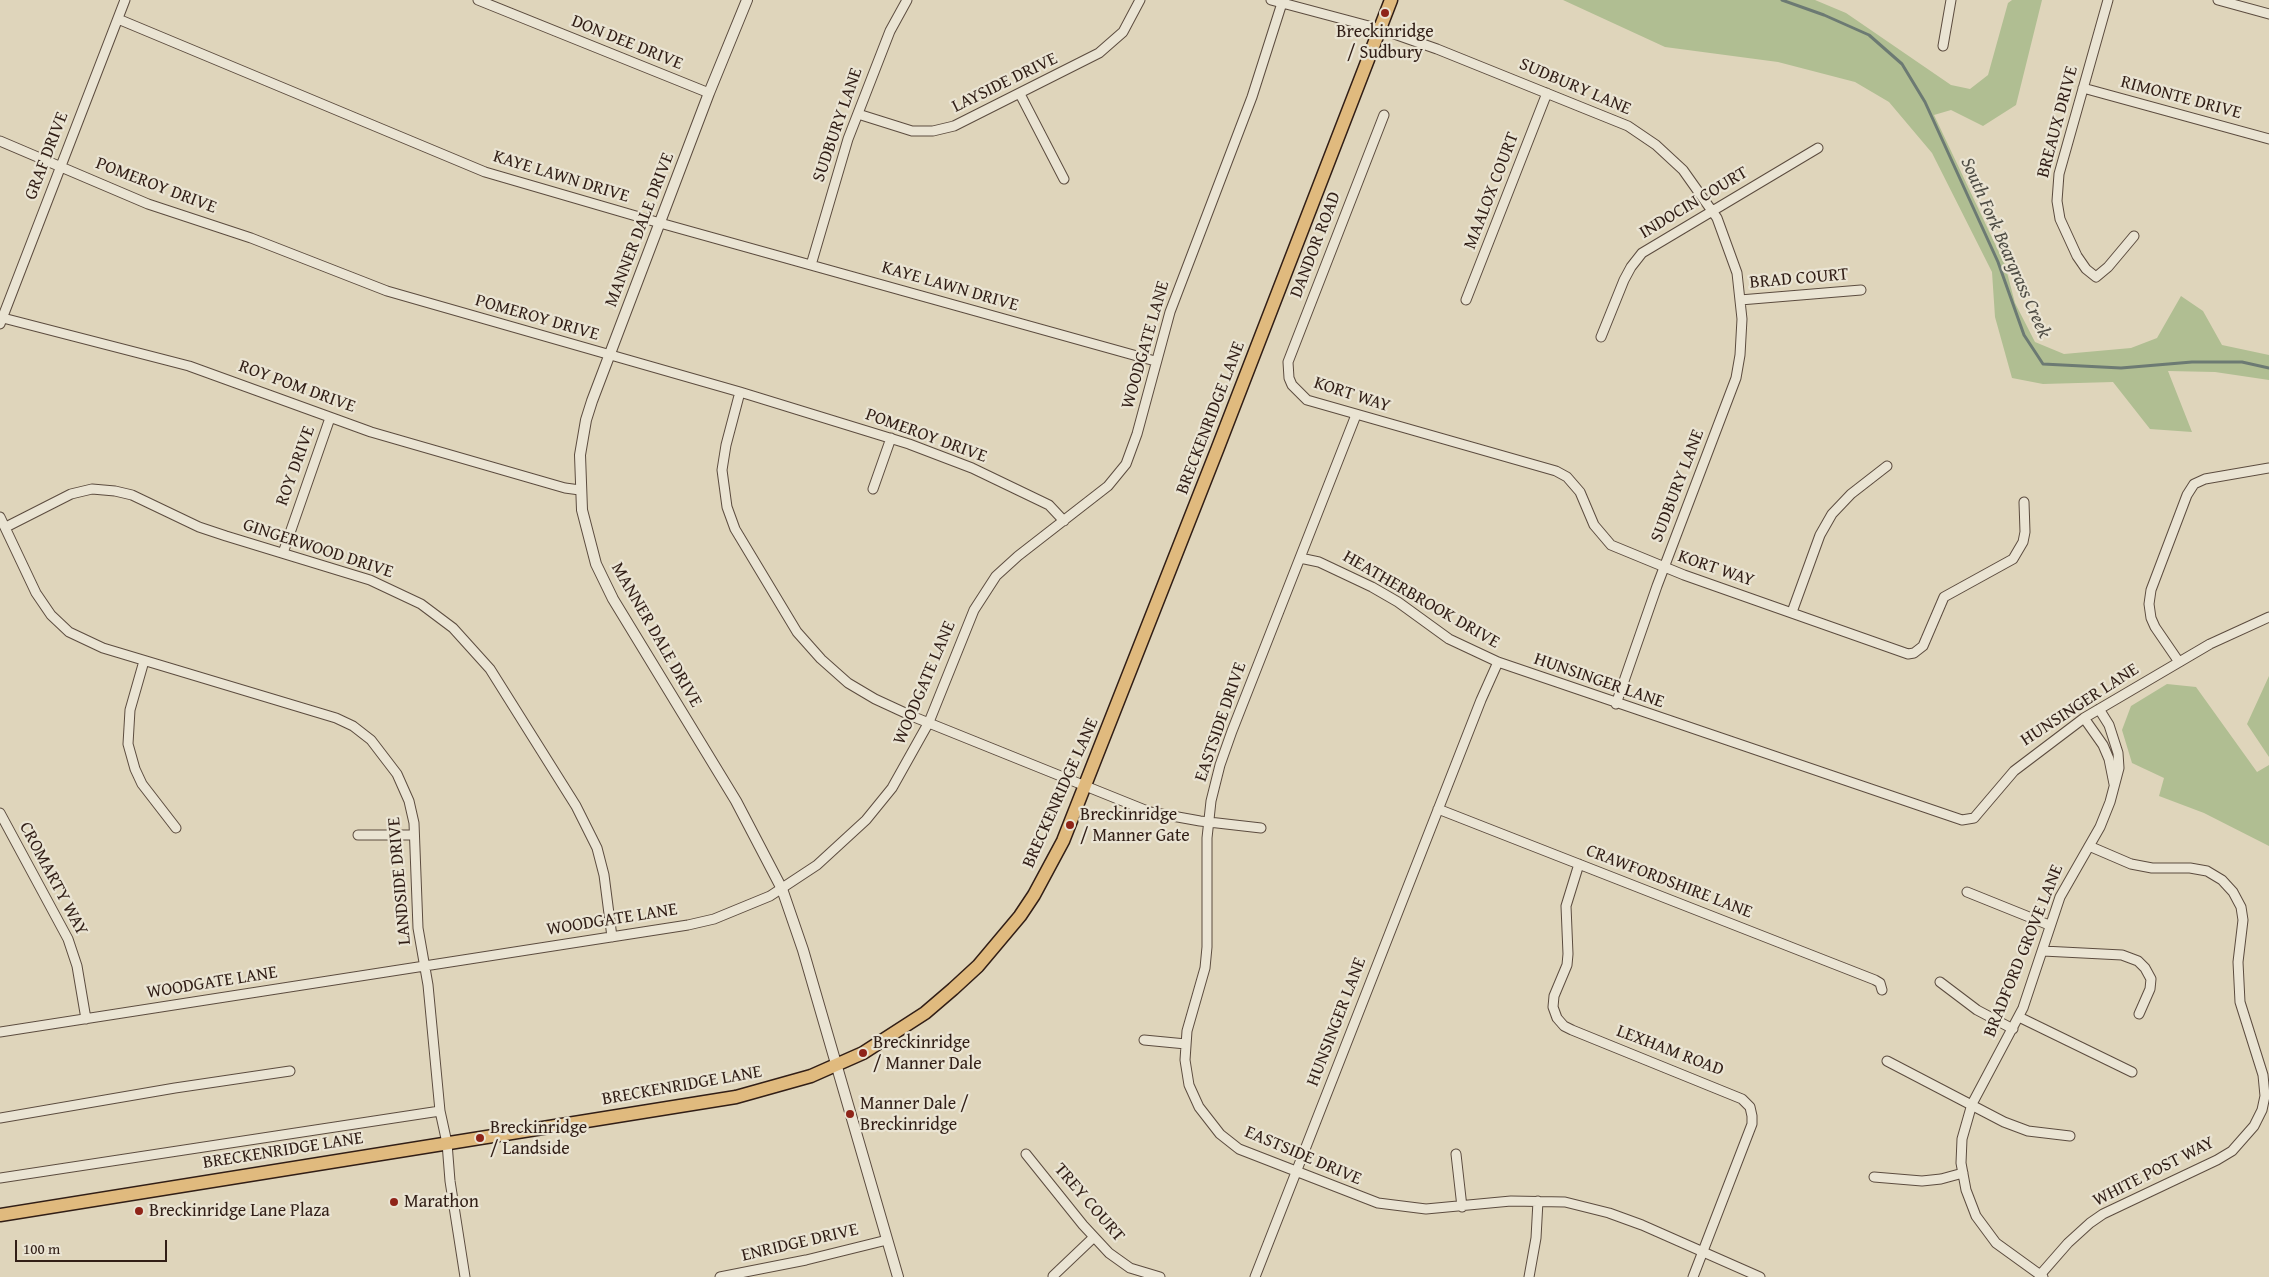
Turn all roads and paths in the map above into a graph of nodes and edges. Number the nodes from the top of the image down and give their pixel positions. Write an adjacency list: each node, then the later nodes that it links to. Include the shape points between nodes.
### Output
1 (125, 0): 13 (street, GRAF DRIVE)
2 (478, 0): 17 (street, DON DEE DRIVE)
3 (747, 0): 17 (street, MANNER DALE DRIVE)
4 (907, 0): 20 (street, SUDBURY LANE, via 890,31)
5 (1140, 0): 19 (street, LAYSIDE DRIVE, via 1123,32 1110,45)
6 (1271, 0): 11 (street, SUDBURY LANE)
7 (1391, 0): 14 (main road, BRECKENRIDGE LANE)
8 (1951, 0): 15 (street)
9 (2108, 0): 16 (street, BREAUX DRIVE)
10 (2218, 0): 12 (street)
11 (1282, 3): 14 (street, SUDBURY LANE); 37 (street, WOODGATE LANE, via 1252,97 1170,312)
12 (2269, 14)
13 (118, 19): 25 (street, GRAF DRIVE); 28 (street, KAYE LAWN DRIVE, via 485,172)
14 (1380, 29): 18 (street, SUDBURY LANE); 64 (main road, BRECKENRIDGE LANE)
15 (1943, 46)
16 (2083, 88): 22 (street, RIMONTE DRIVE); 29 (street, BREAUX DRIVE, via 2059,174 2057,201 2060,219 2077,256 2096,277)
17 (709, 93): 28 (street, MANNER DALE DRIVE)
18 (1547, 93): 27 (street, SUDBURY LANE, via 1614,119 1656,145 1683,170); 32 (street, MAALOX COURT)
19 (1020, 94): 20 (street, LAYSIDE DRIVE, via 954,126 933,132 901,129); 26 (street)
20 (858, 114): 30 (street, SUDBURY LANE, via 836,176)
21 (1384, 115): 38 (street, DANDOR ROAD, via 1291,355 1288,370)
22 (2269, 139)
23 (0, 141): 25 (street, POMEROY DRIVE)
24 (1818, 148): 27 (street, INDOCIN COURT)
25 (60, 167): 34 (street, GRAF DRIVE); 36 (street, POMEROY DRIVE, via 148,204 251,238 387,291)
26 (1064, 179)
27 (1713, 209): 33 (street, SUDBURY LANE, via 1732,257); 35 (street, INDOCIN COURT, via 1651,246 1635,260)
28 (660, 223): 30 (street, KAYE LAWN DRIVE); 36 (street, MANNER DALE DRIVE)
29 (2134, 236)
30 (811, 265): 37 (street, KAYE LAWN DRIVE)
31 (1862, 290): 33 (street, BRAD COURT)
32 (1466, 300)
33 (1740, 300): 53 (street, SUDBURY LANE, via 1742,338 1736,378)
34 (1, 321): 41 (street, ROY POM DRIVE, via 189,366)
35 (1601, 337)
36 (608, 355): 39 (street, POMEROY DRIVE); 46 (street, MANNER DALE DRIVE, via 582,438)
37 (1155, 361): 49 (street, WOODGATE LANE, via 1126,464 1108,486)
38 (1294, 388): 40 (street, KORT WAY, via 1307,400)
39 (740, 392): 42 (street, POMEROY DRIVE); 62 (street, via 722,470 727,507 741,543 797,632 821,660 848,683 875,699)
40 (1356, 415): 52 (street, EASTSIDE DRIVE); 53 (street, KORT WAY, via 1556,471 1580,492 1594,525 1606,541)
41 (330, 418): 46 (street, ROY POM DRIVE); 51 (street, ROY DRIVE)
42 (891, 438): 45 (street); 49 (street, POMEROY DRIVE, via 972,468 1049,505)
43 (1887, 466): 54 (street, via 1851,494 1832,514 1820,535)
44 (2269, 468): 58 (street, via 2205,479 2194,484 2187,495 2148,604 2155,627)
45 (873, 489)
46 (580, 490): 74 (street, MANNER DALE DRIVE, via 596,564 613,599 736,801)
47 (2024, 502): 54 (street, KORT WAY, via 2025,532 2013,559 1944,596 1924,646 1914,653 1908,654)
48 (0, 517): 50 (street, LANDSIDE DRIVE)
49 (1064, 520): 62 (street, WOODGATE LANE, via 1006,566 987,588 966,629)
50 (6, 527): 51 (street, GINGERWOOD DRIVE, via 71,494 103,489 132,495 200,527); 56 (street, LANDSIDE DRIVE, via 36,593 60,624 86,641)
51 (283, 553): 77 (street, GINGERWOOD DRIVE, via 390,588 421,604 476,650 587,825 604,875)
52 (1300, 558): 57 (street, HEATHERBROOK DRIVE, via 1319,562 1372,587 1449,639); 67 (street, EASTSIDE DRIVE, via 1220,765)
53 (1664, 568): 54 (street, KORT WAY); 59 (street, SUDBURY LANE)
54 (1792, 612)
55 (2269, 617): 58 (street, HUNSINGER LANE, via 2239,629)
56 (144, 661): 68 (street, via 130,710 129,750 142,784); 70 (street, LANDSIDE DRIVE, via 320,712 361,732 384,754 397,774 409,801)
57 (1498, 662): 59 (street, HUNSINGER LANE); 65 (street, HUNSINGER LANE)
58 (2179, 662): 60 (street, HUNSINGER LANE)
59 (1616, 704): 61 (street, HUNSINGER LANE, via 1962,820 1974,818 2014,771)
60 (2099, 709): 61 (street, HUNSINGER LANE); 63 (street, BRADFORD GROVE LANE, via 2109,724 2118,753 2119,768)
61 (2084, 718): 63 (street, BRADFORD GROVE LANE, via 2103,745)
62 (929, 722): 64 (street); 74 (street, WOODGATE LANE, via 892,788 866,820 834,851)
63 (2114, 785): 72 (street, BRADFORD GROVE LANE, via 2105,818)
64 (1086, 786): 67 (street, via 1150,812); 90 (main road, BRECKENRIDGE LANE, via 1063,841 1034,895 978,966 925,1013 863,1053)
65 (1438, 809): 73 (street, CRAWFORDSHIRE LANE); 101 (street, HUNSINGER LANE)
66 (0, 813): 84 (street, CROMARTY WAY, via 68,939 77,966)
67 (1209, 822): 69 (street); 88 (street, EASTSIDE DRIVE, via 1205,968)
68 (176, 828)
69 (1260, 828)
70 (414, 835): 71 (street); 79 (street, LANDSIDE DRIVE, via 418,920)
71 (358, 836)
72 (2089, 846): 76 (street, BRADFORD GROVE LANE, via 2073,871); 111 (street, WHITE POST WAY, via 2131,864 2207,872 2234,892 2243,920 2238,962 2240,1002 2263,1075 2264,1096 2262,1110 2254,1126 2232,1151 2103,1214 2068,1243)
73 (1579, 864): 81 (street, CRAWFORDSHIRE LANE, via 1875,980); 109 (street, LEXHAM ROAD, via 1566,906 1568,954 1567,965 1554,996 1557,1018 1572,1030 1735,1095 1747,1104 1752,1116 1752,1124)
74 (782, 889): 77 (street, WOODGATE LANE, via 714,919); 90 (street, MANNER DALE DRIVE, via 803,950)
75 (1967, 892): 76 (street)
76 (2049, 925): 78 (street, BRADFORD GROVE LANE)
77 (612, 937): 79 (street, WOODGATE LANE)
78 (2042, 951): 82 (street, via 2122,955 2138,961 2150,979 2150,989); 83 (street, BRADFORD GROVE LANE)
79 (425, 966): 84 (street, WOODGATE LANE); 94 (street, LANDSIDE DRIVE)
80 (1940, 982): 85 (street, via 1977,1010)
81 (1882, 990)
82 (2139, 1014)
83 (2019, 1017): 85 (street, BRADFORD GROVE LANE); 92 (street)
84 (86, 1019): 86 (street, WOODGATE LANE)
85 (2012, 1029): 93 (street, BRADFORD GROVE LANE)
86 (0, 1032)
87 (1144, 1040): 88 (street)
88 (1186, 1044): 101 (street, EASTSIDE DRIVE, via 1189,1085 1198,1107 1211,1125 1239,1149)
89 (1887, 1061): 93 (street)
90 (835, 1066): 97 (main road, BRECKENRIDGE LANE, via 712,1102); 108 (street, MANNER DALE DRIVE)
91 (290, 1071): 95 (street)
92 (2132, 1072)
93 (1972, 1104): 96 (street, via 2028,1131); 100 (street, BRADFORD GROVE LANE, via 1962,1139)
94 (440, 1111): 97 (street, LANDSIDE DRIVE); 103 (street)
95 (0, 1118)
96 (2070, 1136)
97 (447, 1143): 106 (main road, BRECKENRIDGE LANE); 112 (street, LANDSIDE DRIVE)
98 (1026, 1154): 107 (street, TREY COURT)
99 (1456, 1154): 105 (street)
100 (1963, 1172): 102 (street, via 1922,1181); 111 (street, BRADFORD GROVE LANE, via 1971,1205 1988,1233 2006,1251)
101 (1297, 1173): 105 (street, EASTSIDE DRIVE, via 1394,1207); 116 (street, HUNSINGER LANE)
102 (1874, 1177)
103 (0, 1178)
104 (1538, 1201): 105 (street, EASTSIDE DRIVE, via 1511,1200); 109 (street, EASTSIDE DRIVE, via 1565,1202 1609,1213); 117 (street)
105 (1462, 1207)
106 (0, 1215)
107 (1094, 1237): 110 (street); 115 (street, TREY COURT, via 1109,1254 1125,1264 1142,1273)
108 (888, 1240): 113 (street, ENRIDGE DRIVE); 114 (street, MANNER DALE DRIVE)
109 (1702, 1252): 118 (street, LEXHAM ROAD); 119 (street, EASTSIDE DRIVE)
110 (1052, 1276)
111 (2042, 1276)
112 (465, 1277)
113 (720, 1277)
114 (898, 1277)
115 (1160, 1277)
116 (1256, 1277)
117 (1530, 1277)
118 (1693, 1277)
119 (1760, 1277)

